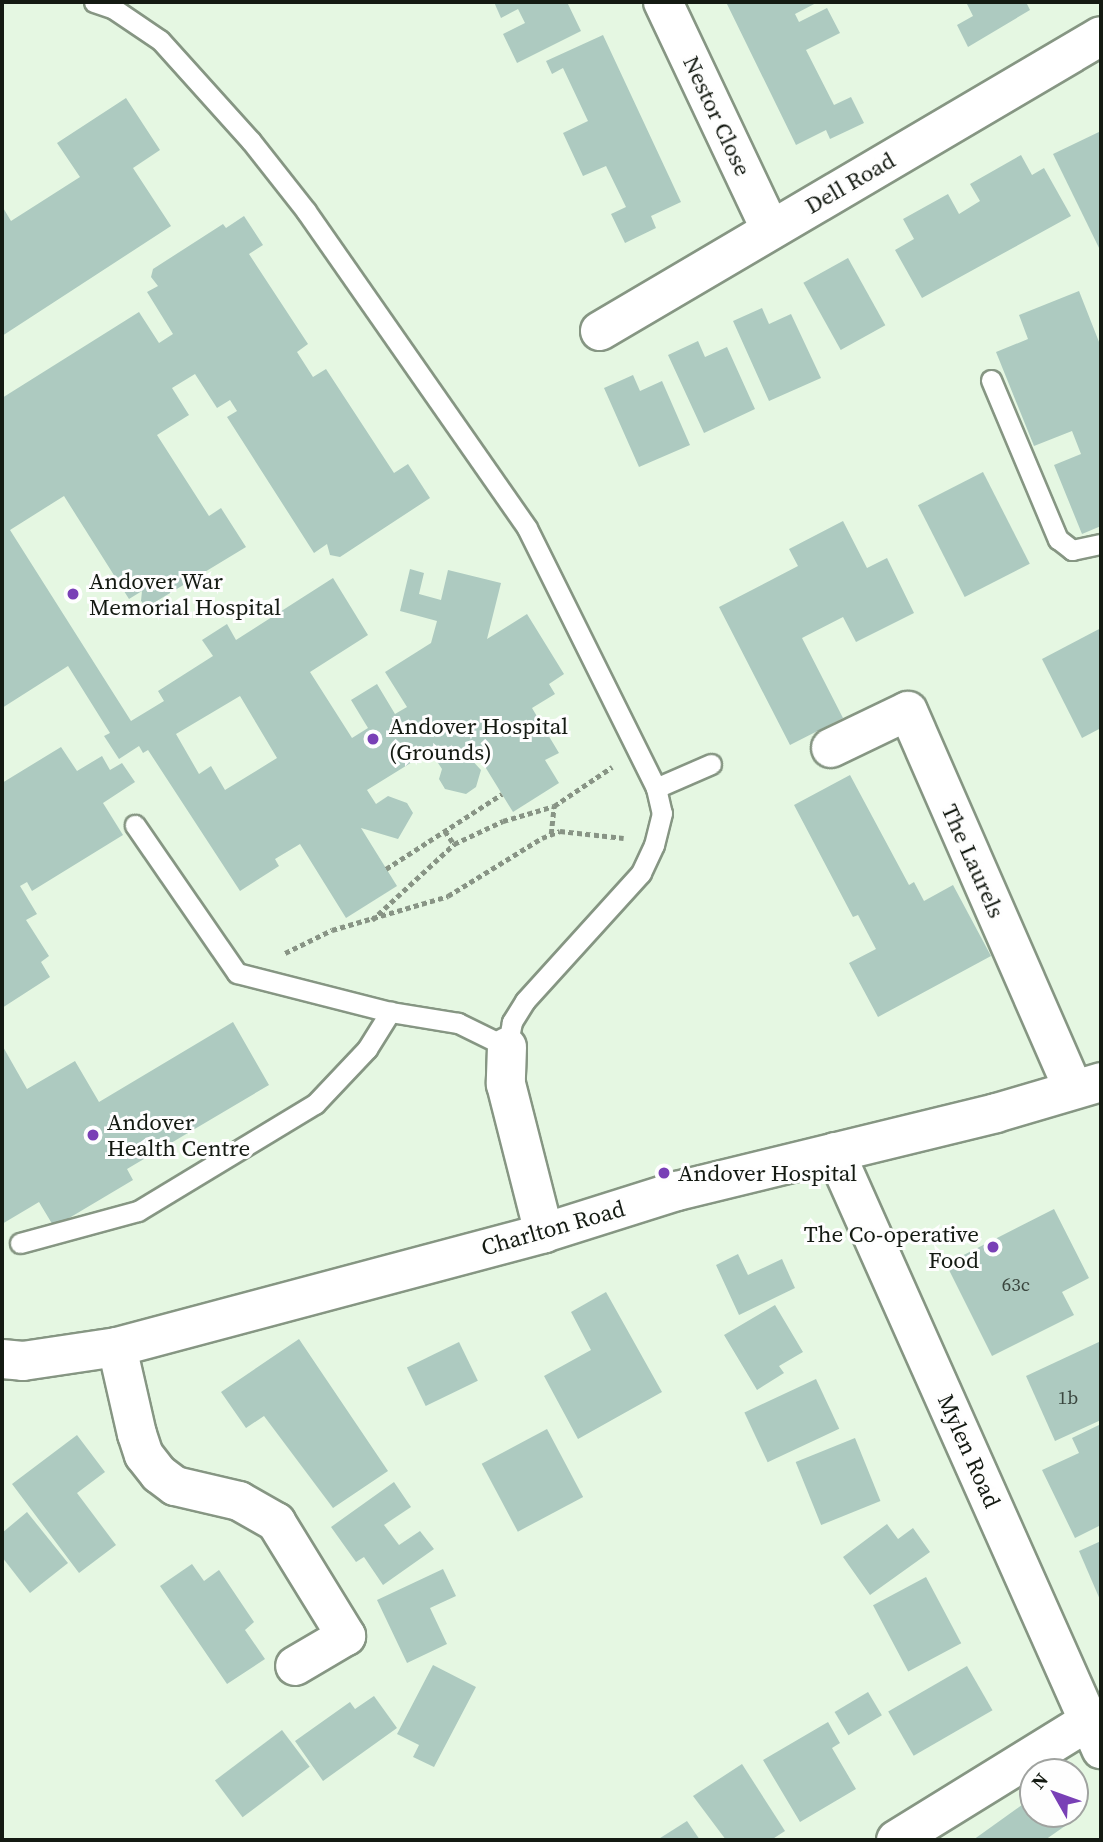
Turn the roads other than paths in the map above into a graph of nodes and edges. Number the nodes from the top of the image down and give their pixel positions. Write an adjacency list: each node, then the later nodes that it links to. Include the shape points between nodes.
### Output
1 (94, 2): 10 (lane, via 160,40 206,88 306,211 527,528)
2 (663, 2): 4 (street, Nestor Close)
3 (1101, 36): 4 (street, Dell Road)
4 (771, 230): 5 (street, Dell Road)
5 (600, 331)
6 (991, 380): 7 (lane, via 1058,540 1072,550)
7 (1101, 544)
8 (831, 748): 14 (street, The Laurels, via 908,711)
9 (711, 764): 10 (lane)
10 (656, 788): 13 (lane, via 662,813 641,873 525,1001 512,1022)
11 (135, 825): 12 (lane, via 237,973)
12 (390, 1012): 13 (lane, via 457,1023); 17 (lane, via 367,1049 315,1104 138,1212)
13 (507, 1047): 16 (street, via 506,1084)
14 (1087, 1085): 15 (street, Charlton Road, via 996,1113)
15 (835, 1152): 16 (street, Charlton Road, via 677,1191); 21 (street, Mylen Road)
16 (544, 1233): 18 (street, Charlton Road)
17 (20, 1243)
18 (117, 1347): 19 (street, Charlton Road, via 23,1361); 20 (street, via 137,1434 144,1455 159,1474 175,1486 239,1501 276,1522 346,1636)
19 (2, 1359)
20 (295, 1665)
21 (1095, 1735): 22 (street)
22 (896, 1840)

